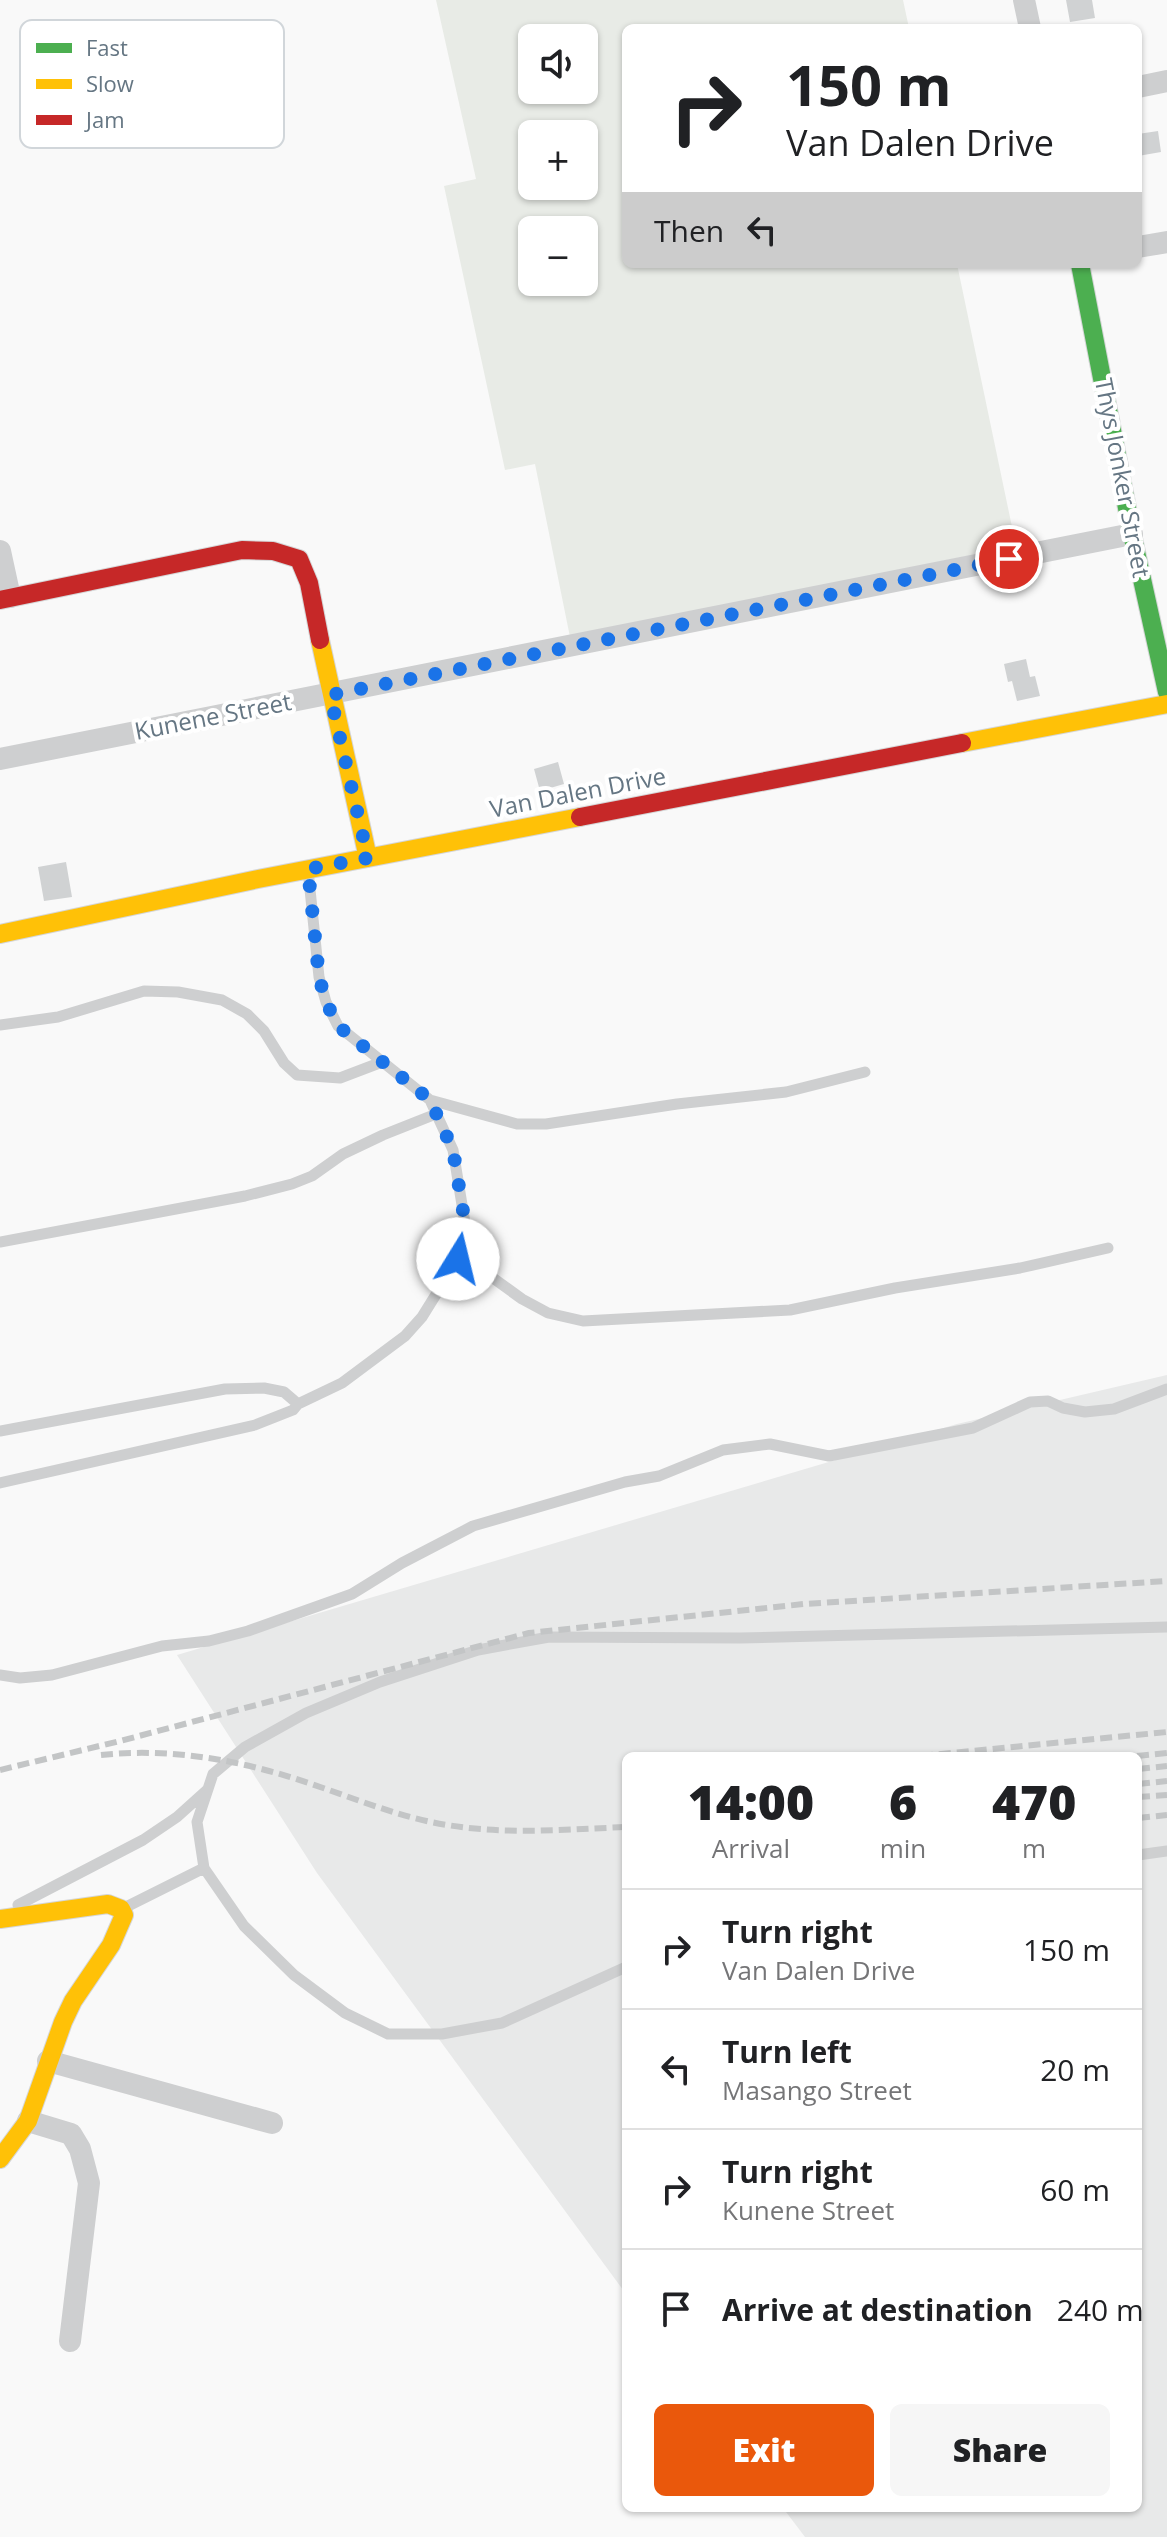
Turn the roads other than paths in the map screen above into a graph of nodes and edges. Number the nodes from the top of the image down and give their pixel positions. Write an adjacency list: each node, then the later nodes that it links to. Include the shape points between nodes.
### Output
1 (1024, 0): 2 (street)
2 (1029, 24)
3 (1167, 81): 4 (street)
4 (1142, 86)
5 (1167, 242): 6 (street)
6 (1142, 246)
7 (1081, 268): 8 (street, Thys Jonker Street)
8 (1132, 534): 11 (street, Thys Jonker Street); 12 (street, Kunene Street)
9 (0, 551): 10 (street)
10 (5, 598): 12 (street, via 242,550 273,551 299,559 309,583)
11 (1167, 692)
12 (330, 695): 14 (street, Kunene Street); 15 (street)
13 (1167, 704): 15 (street, Van Dalen Drive)
14 (0, 759)
15 (368, 858): 16 (street, Van Dalen Drive)
16 (308, 869): 17 (street, Van Dalen Drive); 19 (lane, via 326,1002 338,1026)
17 (0, 934)
18 (0, 1025): 19 (lane, via 58,1017 144,991 178,992 222,1000 247,1014 297,1075 340,1078)
19 (382, 1062): 21 (lane)
20 (865, 1072): 21 (lane, via 786,1092 546,1124 517,1124)
21 (430, 1100): 22 (lane)
22 (436, 1114): 23 (lane, via 356,1147 292,1184); 25 (lane, via 453,1150 466,1229)
23 (0, 1242)
24 (1108, 1248): 25 (lane, via 790,1310 583,1321 548,1313)
25 (458, 1259): 27 (lane, via 405,1336 342,1383)
26 (1167, 1389): 31 (lane, via 1114,1409 1085,1412 1048,1401 1030,1402 973,1428 829,1456 770,1444 723,1450 659,1476 473,1526 352,1594 248,1631 162,1646 52,1675)
27 (298, 1404): 28 (lane, via 284,1392 225,1389); 29 (lane, via 255,1425)
28 (0, 1431)
29 (0, 1483)
30 (1167, 1627): 32 (lane, via 740,1638 549,1637 478,1650 306,1713 245,1747 213,1774)
31 (0, 1675)
32 (208, 1790): 35 (lane, via 197,1822); 37 (lane, via 143,1840)
33 (1167, 1851): 34 (lane)
34 (1142, 1854)
35 (204, 1868): 36 (lane); 38 (lane, via 244,1926 294,1975 345,2013 388,2034 442,2034 502,2023)
36 (121, 1909): 37 (street, via 88,1905); 39 (street, via 124,1915 111,1945 73,2001)
37 (0, 1917)
38 (622, 1969)
39 (48, 2061): 40 (street); 41 (street)
40 (28, 2121): 42 (street); 43 (street, via 71,2134 89,2183)
41 (272, 2123)
42 (0, 2159)
43 (70, 2341)

